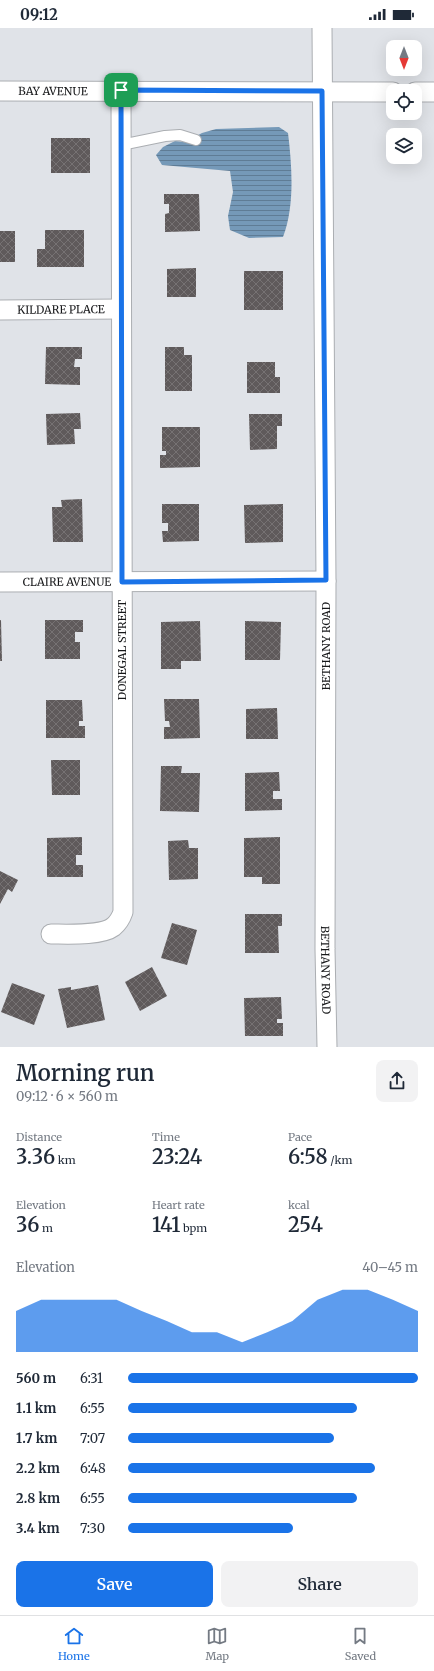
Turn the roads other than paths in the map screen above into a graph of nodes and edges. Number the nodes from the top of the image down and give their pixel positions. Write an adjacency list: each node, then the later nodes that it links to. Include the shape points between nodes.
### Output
1 (322, 28): 4 (street, BETHANY ROAD)
2 (121, 90): 3 (street, BAY AVENUE); 4 (street, BAY AVENUE); 9 (street, DONEGAL STREET)
3 (0, 91)
4 (322, 91): 5 (street, BAY AVENUE); 12 (street, BETHANY ROAD)
5 (386, 92)
6 (422, 92): 7 (street)
7 (434, 92)
8 (196, 140): 9 (lane, via 180,135 165,136)
9 (121, 145): 10 (street, DONEGAL STREET)
10 (121, 309): 11 (street, KILDARE PLACE); 14 (street, DONEGAL STREET)
11 (0, 310)
12 (326, 580): 14 (street, CLAIRE AVENUE); 16 (street, BETHANY ROAD)
13 (0, 582): 14 (street, CLAIRE AVENUE)
14 (122, 582): 15 (street, DONEGAL STREET, via 123,912 117,924 111,929)
15 (51, 934)
16 (327, 1047)

